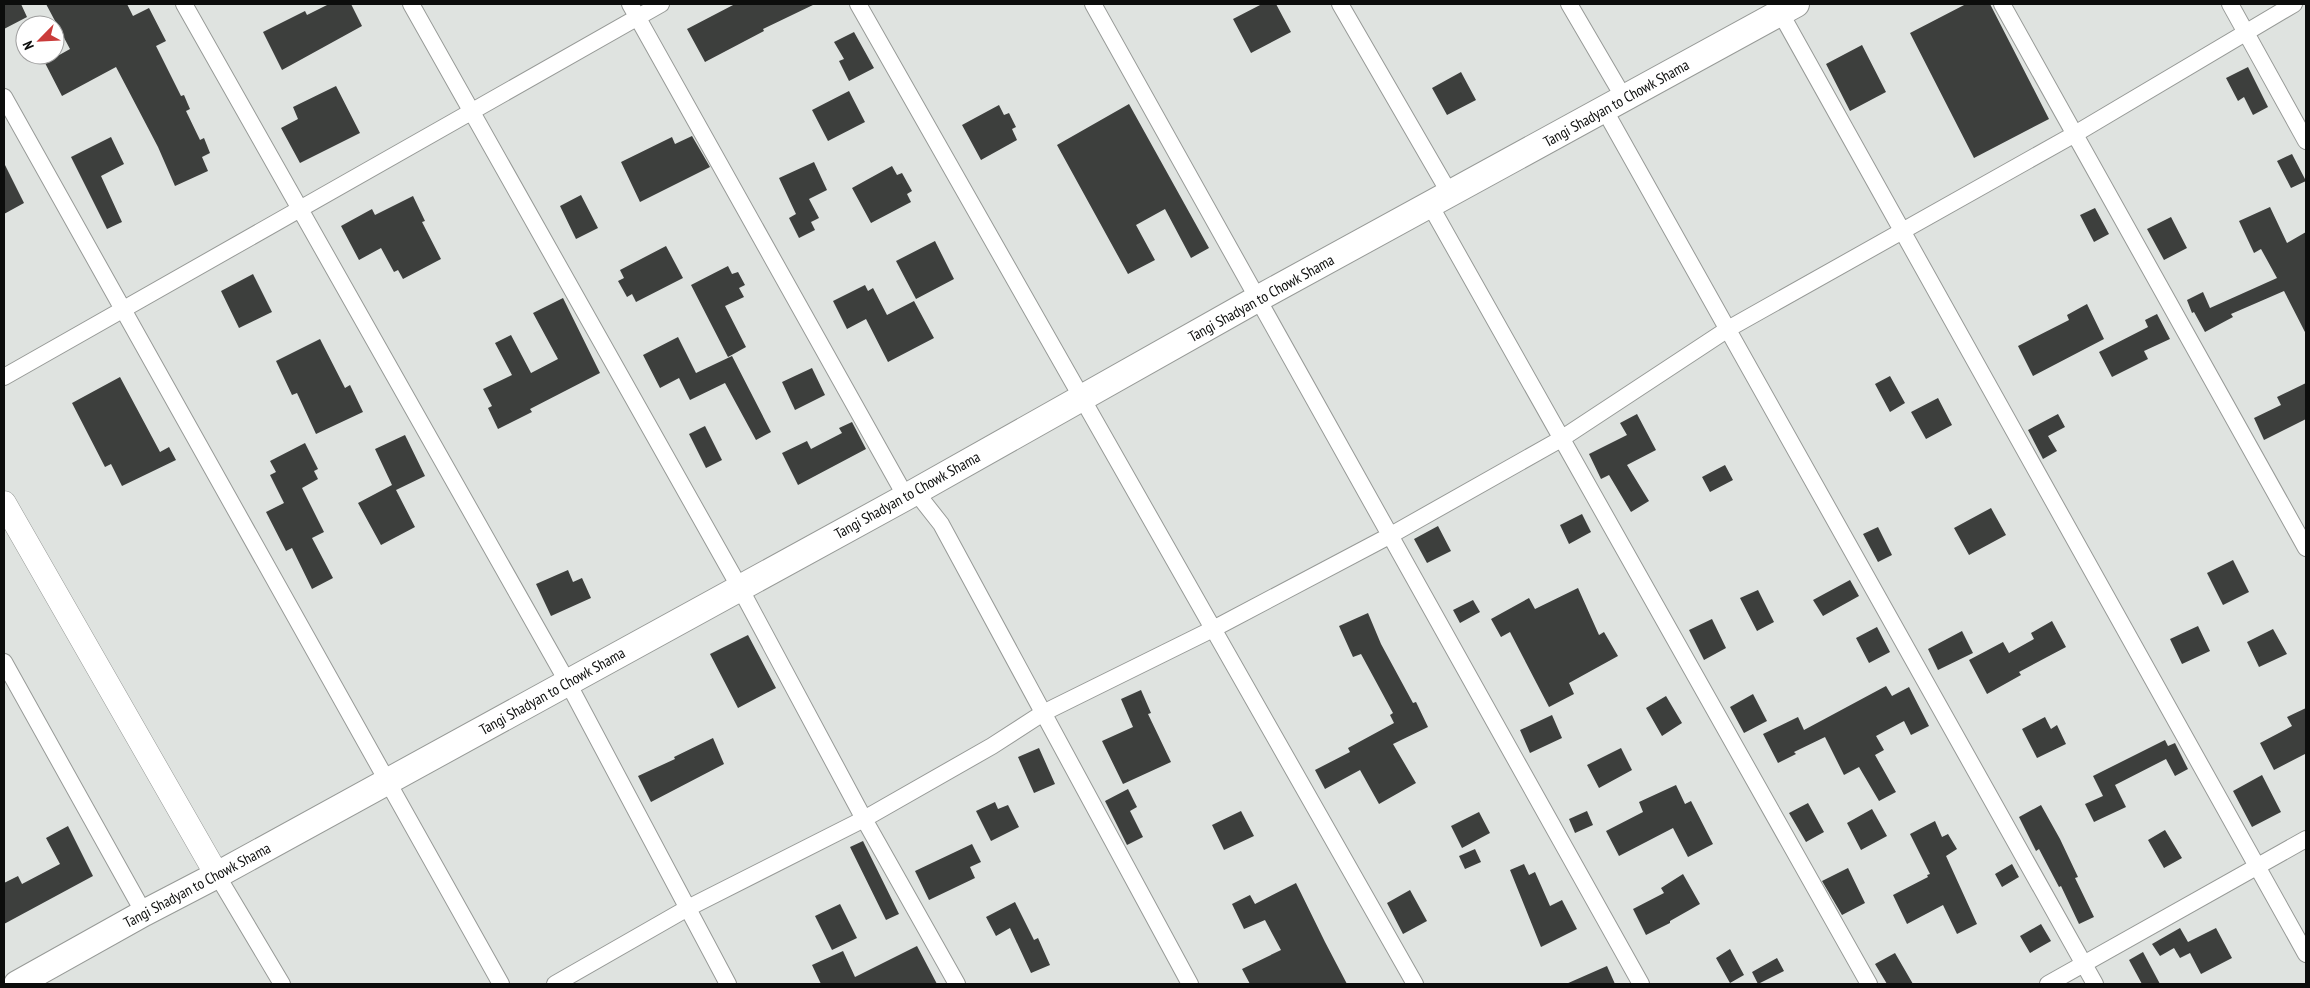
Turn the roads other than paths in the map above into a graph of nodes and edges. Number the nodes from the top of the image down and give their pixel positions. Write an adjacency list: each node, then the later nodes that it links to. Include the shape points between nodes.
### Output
1 (184, 4): 20 (street)
2 (411, 4): 16 (street)
3 (661, 4): 12 (street)
4 (858, 4): 26 (street)
5 (1093, 4): 22 (street)
6 (1340, 4): 19 (street)
7 (1569, 4): 15 (street)
8 (2002, 4): 17 (street)
9 (2230, 4): 13 (street)
10 (2294, 4): 13 (street)
11 (1788, 8): 15 (main road, Tangi Shadyan to Chowk Shama); 21 (street)
12 (634, 10): 16 (street); 28 (street)
13 (2246, 32): 17 (street); 18 (street)
14 (4, 97): 23 (street)
15 (1614, 104): 19 (main road, Tangi Shadyan to Chowk Shama); 24 (street)
16 (472, 111): 20 (street); 32 (street)
17 (2075, 134): 21 (street); 31 (street)
18 (2306, 141)
19 (1440, 199): 22 (main road, Tangi Shadyan to Chowk Shama); 27 (street)
20 (300, 209): 23 (street); 35 (street)
21 (1902, 231): 24 (street); 40 (street)
22 (1259, 298): 26 (main road, Tangi Shadyan to Chowk Shama); 30 (street)
23 (123, 309): 25 (street); 37 (street)
24 (1728, 329): 27 (street); 45 (street)
25 (4, 376)
26 (1080, 398): 28 (main road, Tangi Shadyan to Chowk Shama); 33 (street)
27 (1561, 439): 30 (street); 55 (street)
28 (911, 494): 32 (main road, Tangi Shadyan to Chowk Shama); 36 (street, via 941,524)
29 (4, 503): 41 (main road)
30 (1391, 535): 33 (street); 54 (street)
31 (2306, 548)
32 (740, 588): 35 (main road, Tangi Shadyan to Chowk Shama); 38 (street)
33 (1215, 628): 36 (street); 53 (street)
34 (4, 662): 43 (street)
35 (568, 682): 37 (main road, Tangi Shadyan to Chowk Shama); 42 (street)
36 (1043, 713): 38 (street); 52 (street)
37 (389, 781): 41 (main road, Tangi Shadyan to Chowk Shama); 48 (street)
38 (864, 819): 42 (street); 51 (street)
39 (2306, 839): 40 (street)
40 (2257, 867): 44 (street); 45 (street)
41 (217, 875): 43 (main road, Tangi Shadyan to Chowk Shama); 47 (street)
42 (686, 909): 49 (street); 50 (street)
43 (144, 913): 46 (main road, Tangi Shadyan to Chowk Shama)
44 (2306, 954)
45 (2084, 964): 56 (street); 57 (street)
46 (17, 984)
47 (282, 984)
48 (501, 984)
49 (555, 984)
50 (728, 984)
51 (957, 984)
52 (1190, 984)
53 (1415, 984)
54 (1641, 984)
55 (1869, 984)
56 (2048, 984)
57 (2095, 984)

